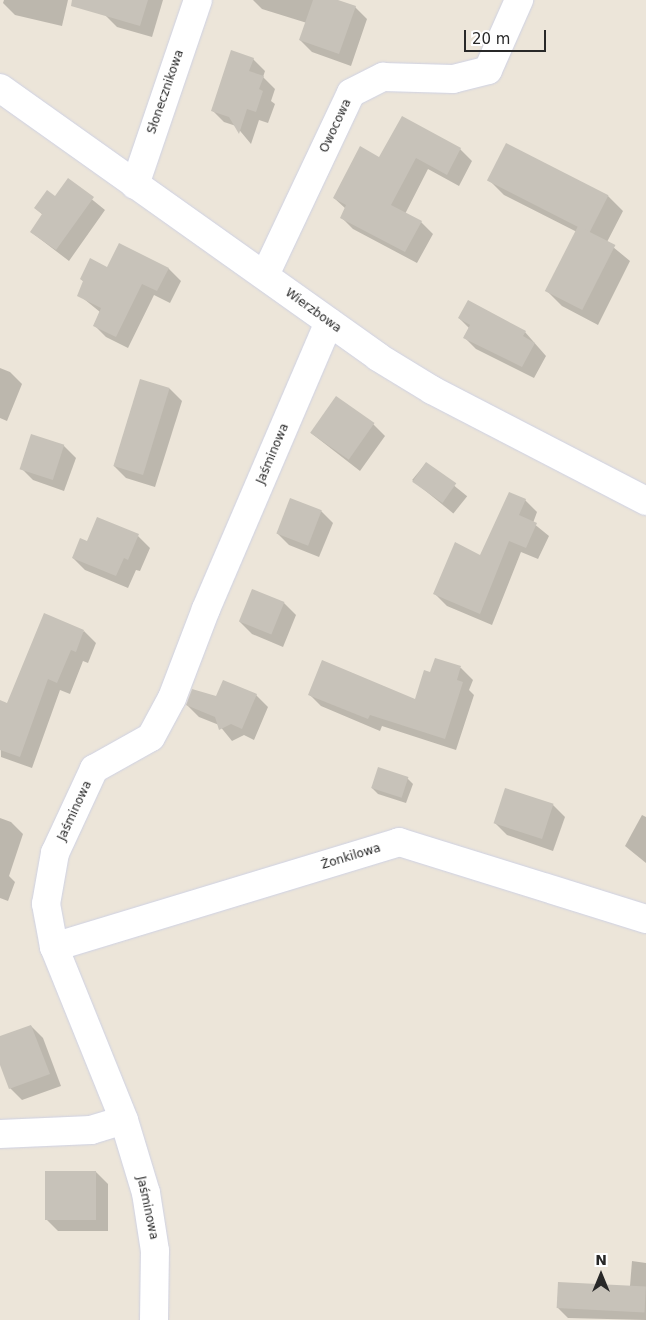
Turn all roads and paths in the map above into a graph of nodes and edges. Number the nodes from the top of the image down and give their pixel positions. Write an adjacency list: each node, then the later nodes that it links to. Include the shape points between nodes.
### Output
1 (198, 0): 4 (street, Słonecznikowa)
2 (519, 0): 5 (street, Owocowa, via 488,70 454,79 383,77 351,93)
3 (0, 90): 4 (street, Wierzbowa)
4 (135, 185): 5 (street, Wierzbowa)
5 (266, 275): 6 (street, Wierzbowa)
6 (329, 322): 7 (street, Wierzbowa, via 432,390); 9 (street, Jaśminowa, via 206,609 172,698 151,736 94,769 55,853 46,904)
7 (646, 501)
8 (646, 920): 9 (street, Żonkilowa, via 399,842)
9 (54, 947): 10 (street, Jaśminowa)
10 (124, 1120): 11 (street, via 91,1130); 12 (street, Jaśminowa, via 146,1193 156,1251)
11 (0, 1134)
12 (154, 1320)

